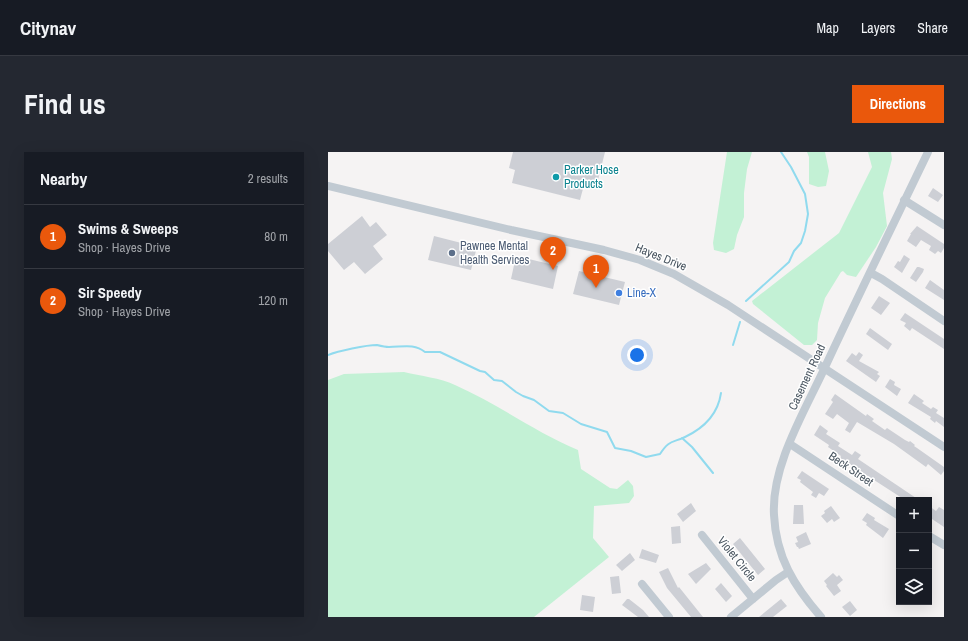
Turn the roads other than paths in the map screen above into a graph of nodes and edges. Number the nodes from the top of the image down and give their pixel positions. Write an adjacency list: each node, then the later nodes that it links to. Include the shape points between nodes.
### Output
1 (928, 152): 3 (street, Casement Road)
2 (328, 186): 7 (street, Hayes Drive, via 640,260 693,284)
3 (904, 200): 4 (street); 5 (street, Casement Road)
4 (944, 225)
5 (871, 273): 6 (street); 7 (street, Casement Road)
6 (944, 321)
7 (825, 368): 8 (street, Casement Road, via 802,413); 9 (street, Hayes Drive)
8 (790, 444): 10 (street, Beck Street); 14 (street, Casement Road, via 776,485 774,514 777,538)
9 (944, 447)
10 (896, 514)
11 (702, 534): 16 (street, Violet Circle)
12 (932, 538): 13 (street)
13 (944, 546)
14 (788, 572): 16 (street); 19 (street, Casement Road)
15 (642, 584): 17 (street)
16 (753, 599): 18 (street)
17 (669, 617)
18 (731, 617)
19 (821, 617)

